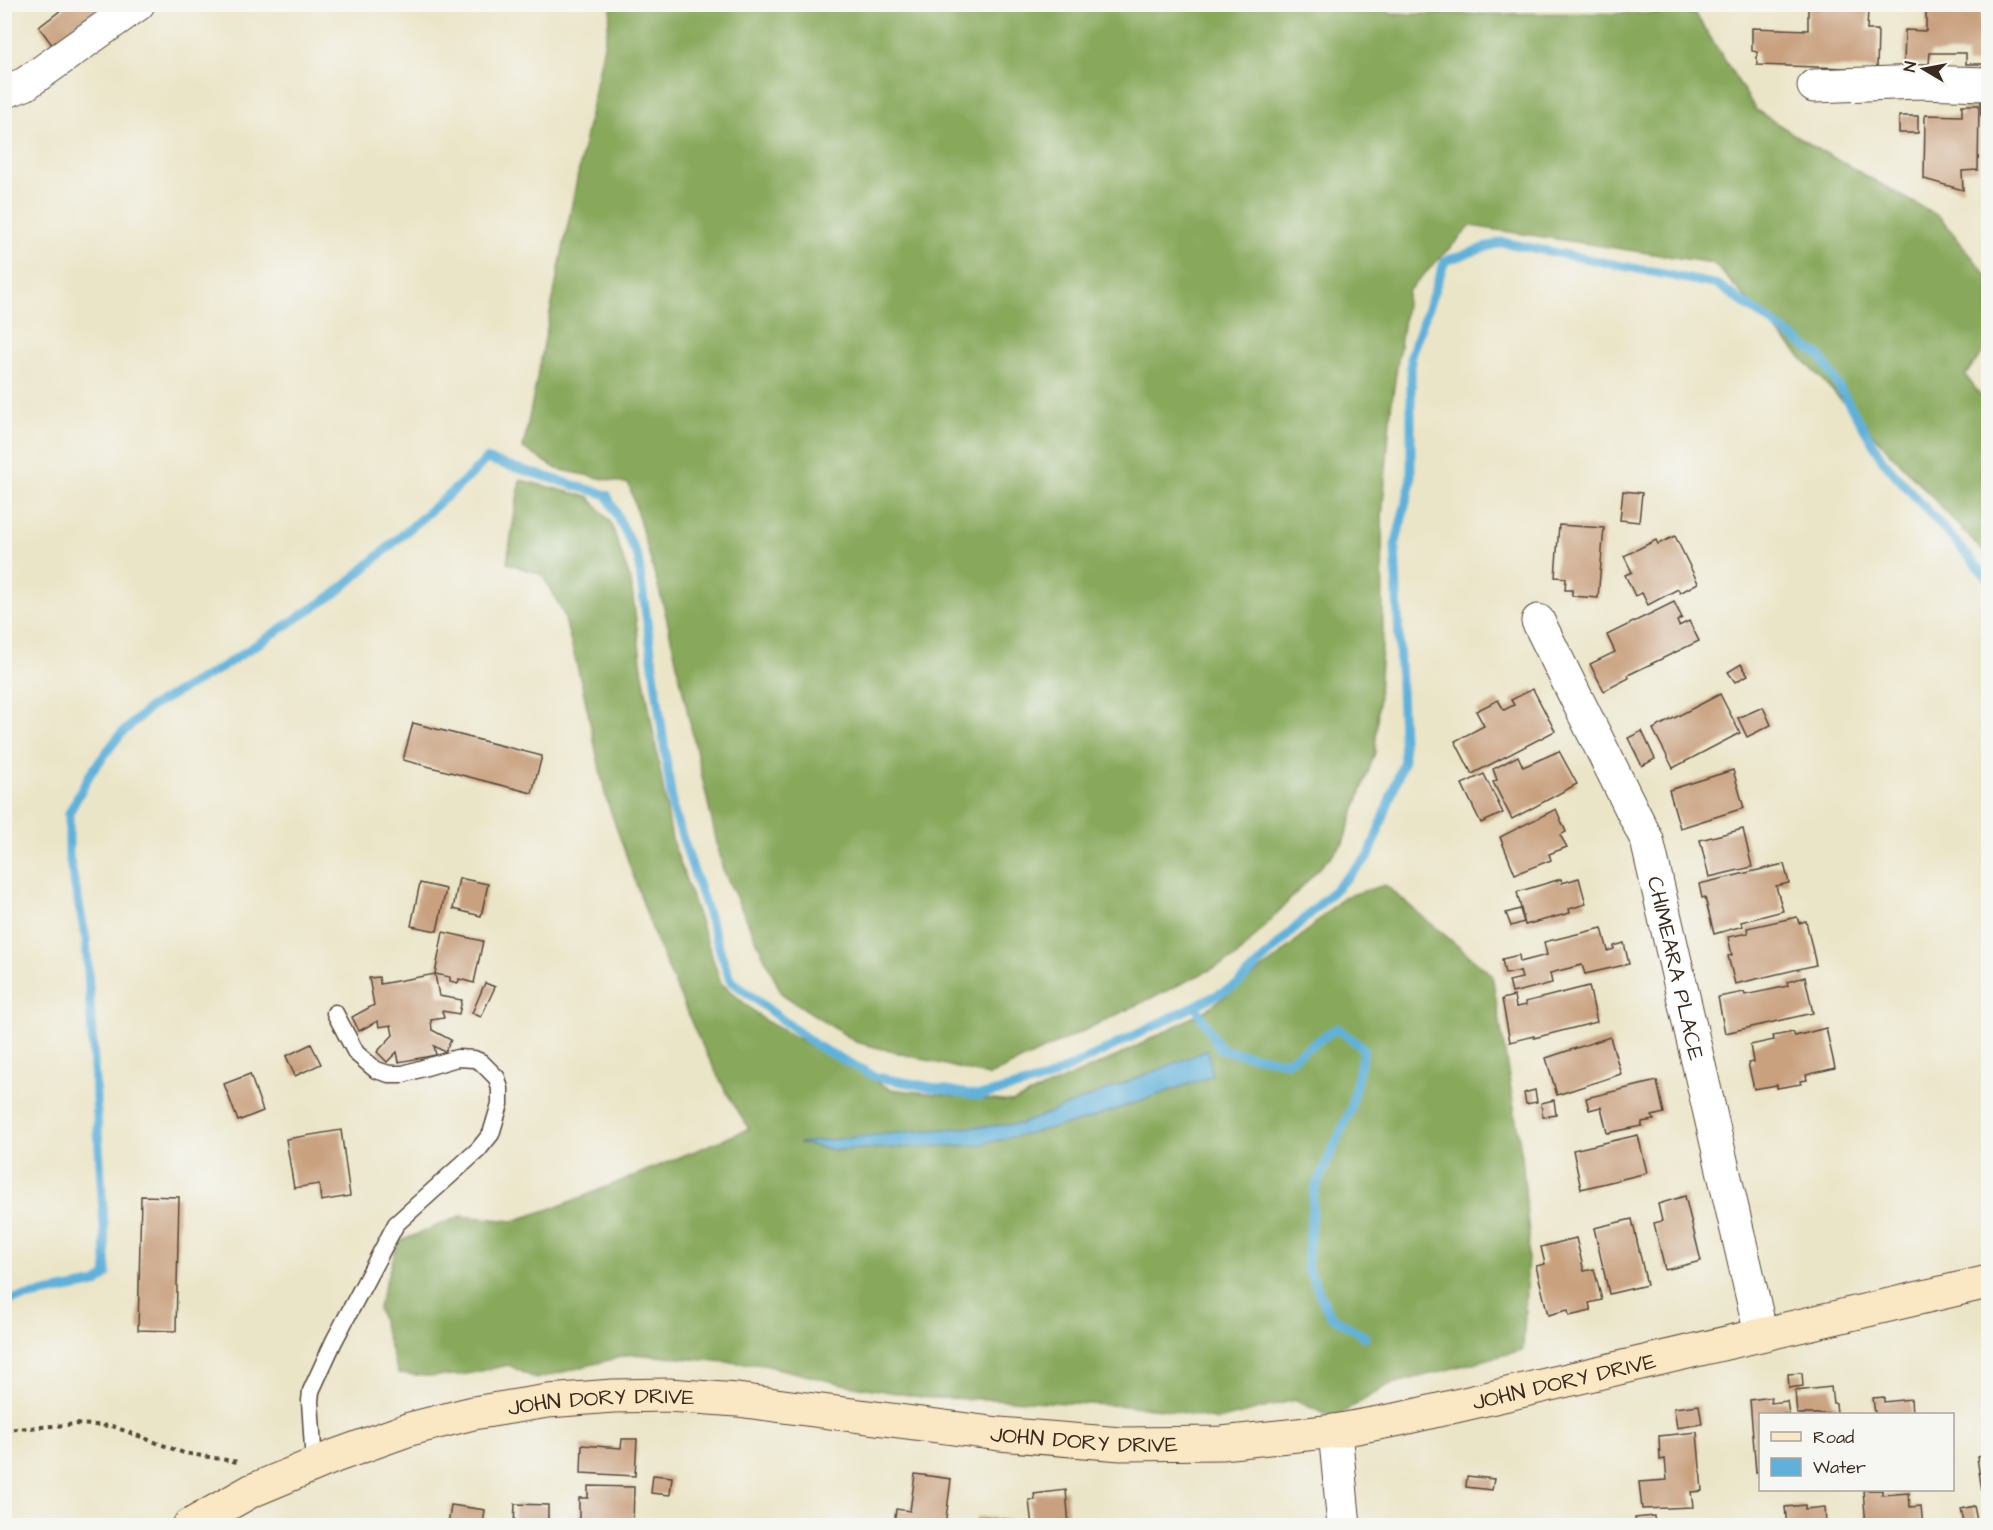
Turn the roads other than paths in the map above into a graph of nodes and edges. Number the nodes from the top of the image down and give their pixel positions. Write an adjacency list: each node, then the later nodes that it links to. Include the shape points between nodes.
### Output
1 (138, 4): 4 (street, via 25,84)
2 (1989, 84): 3 (street)
3 (1814, 86)
4 (4, 92)
5 (1538, 621): 8 (street, CHIMEARA PLACE, via 1647,840)
6 (335, 1013): 10 (lane, via 356,1053 376,1070 403,1074 457,1058 474,1059 497,1078 500,1104 491,1134 478,1150 396,1224 334,1341 311,1391)
7 (1989, 1282): 8 (street, JOHN DORY DRIVE)
8 (1761, 1334): 9 (street, JOHN DORY DRIVE)
9 (1335, 1431): 10 (street, JOHN DORY DRIVE, via 1222,1443 1121,1444 1009,1435 737,1400 613,1396 473,1413 410,1429); 12 (street)
10 (315, 1464): 11 (street, JOHN DORY DRIVE, via 251,1491)
11 (189, 1526)
12 (1344, 1526)

